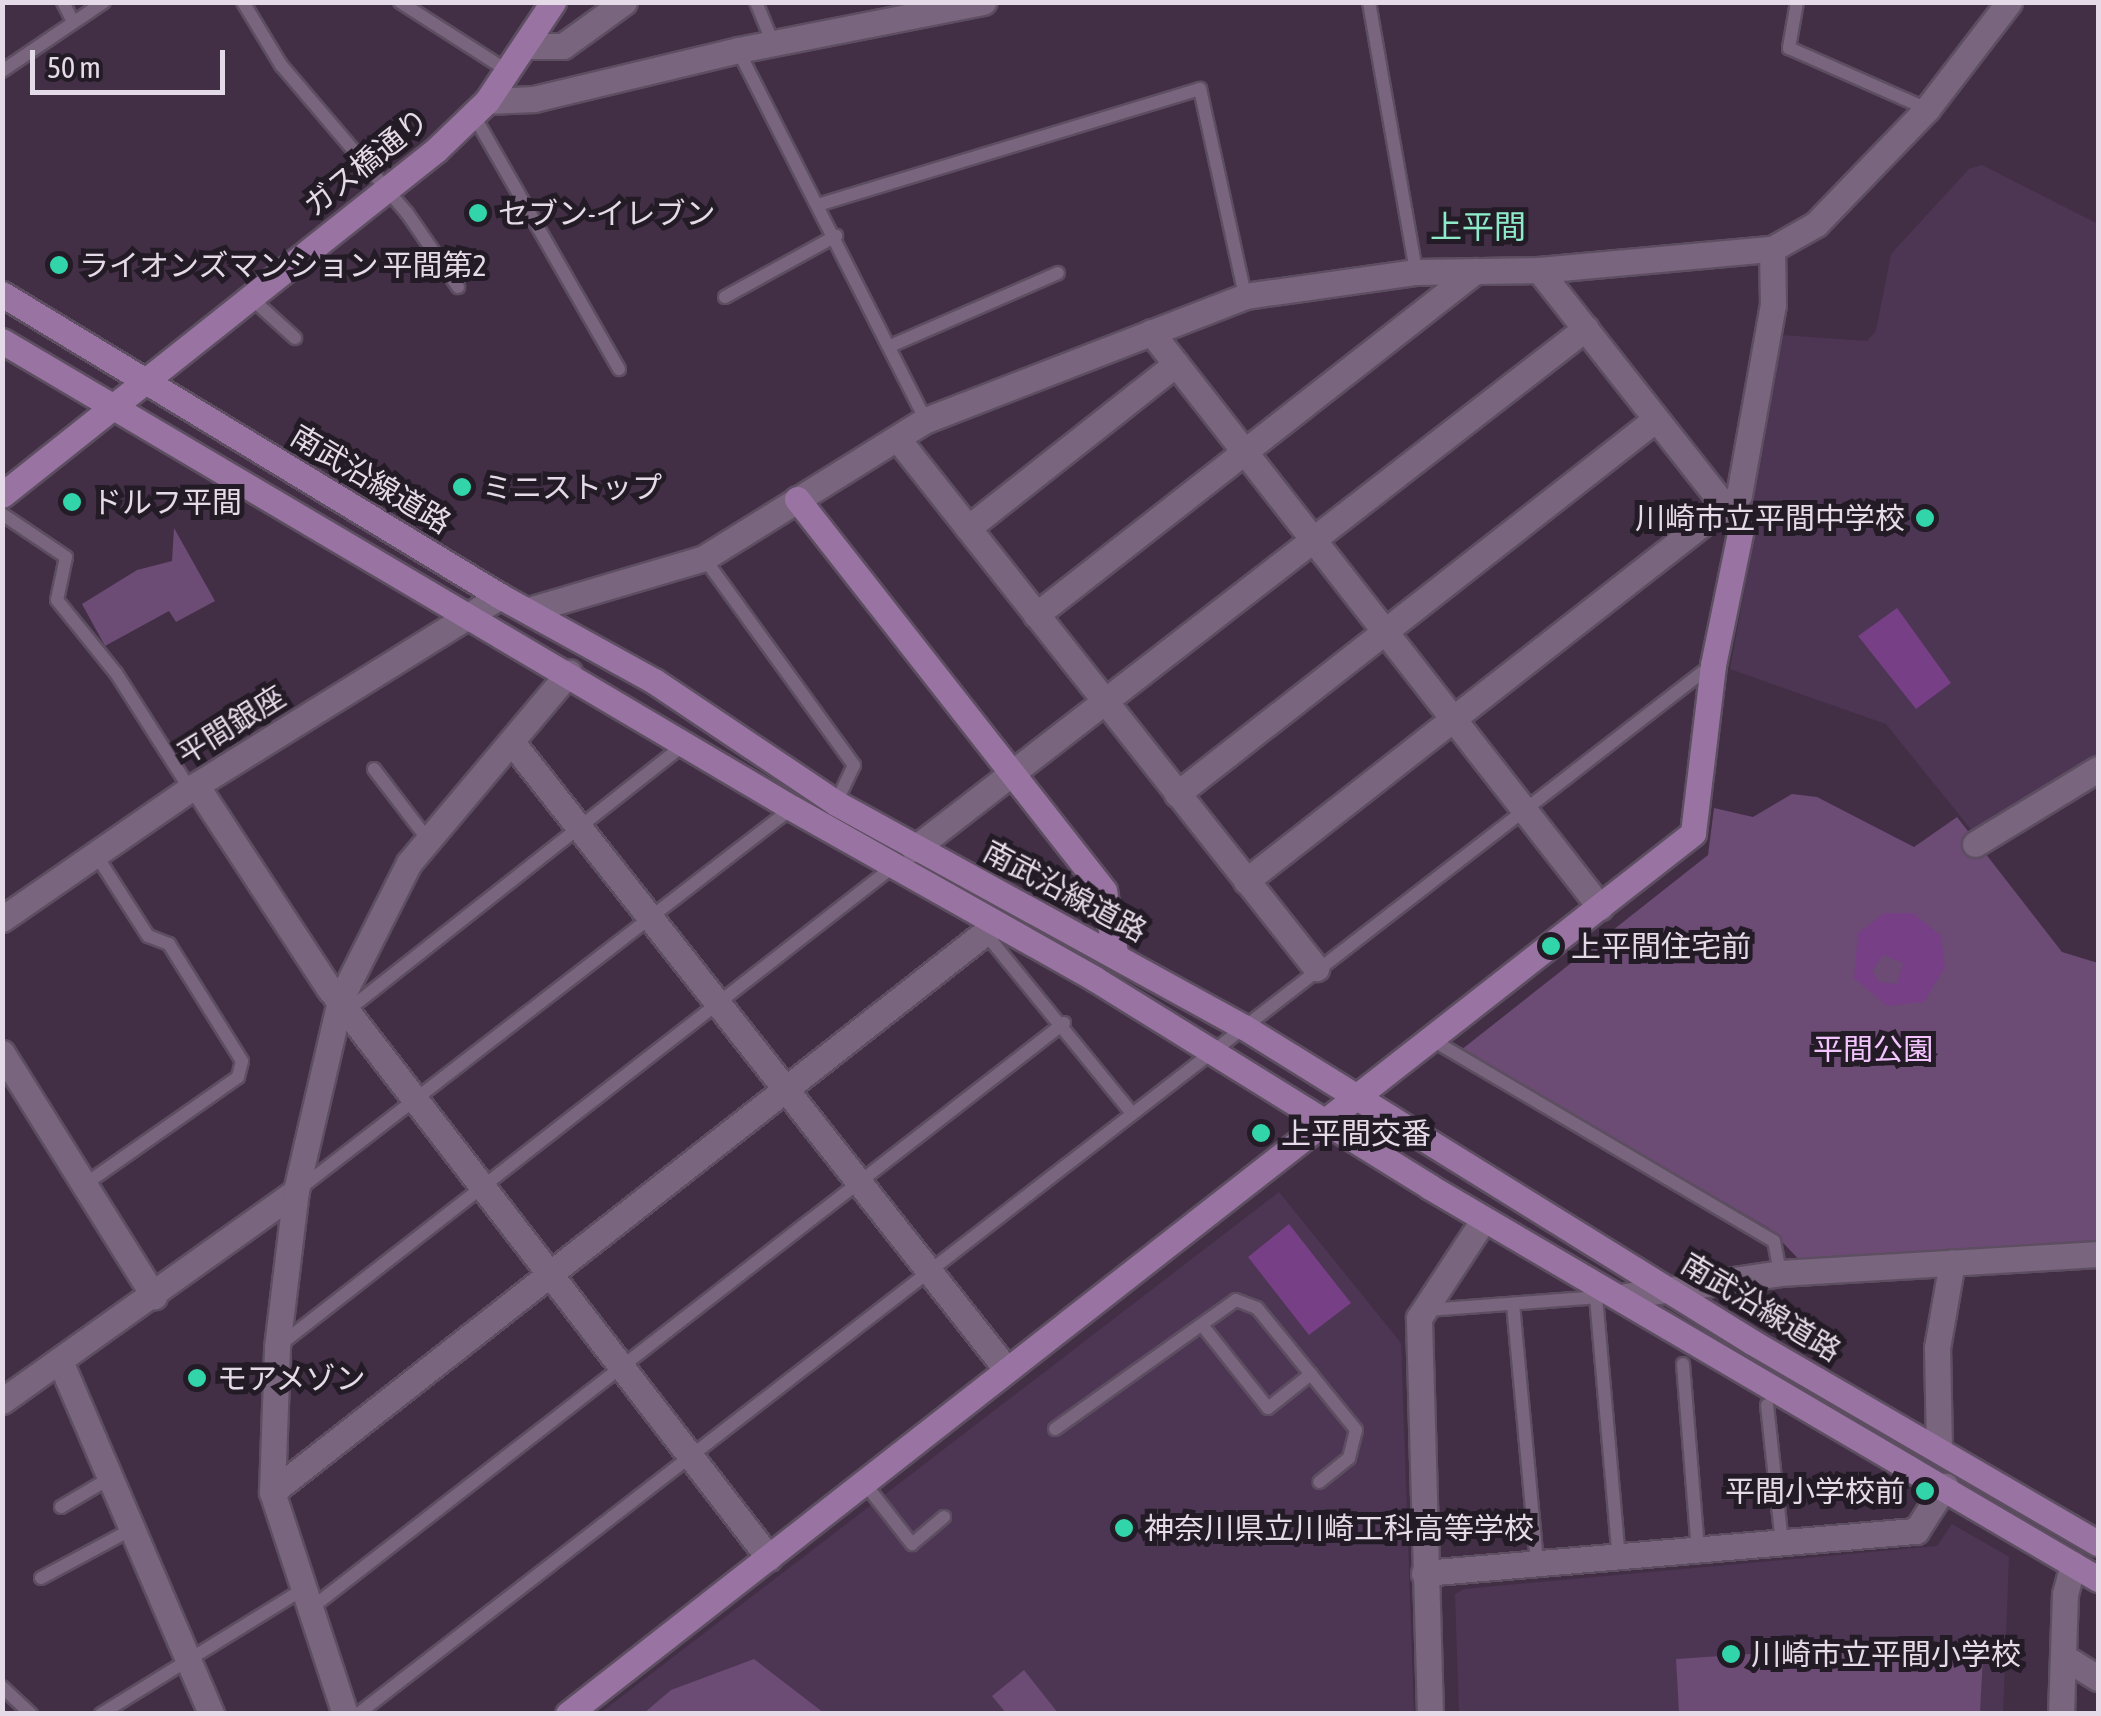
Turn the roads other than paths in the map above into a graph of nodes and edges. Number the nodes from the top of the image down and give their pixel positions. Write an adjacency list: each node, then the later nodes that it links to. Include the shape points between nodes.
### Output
1 (63, 2): 12 (lane)
2 (104, 2): 12 (lane)
3 (243, 2): 20 (lane, via 280,64)
4 (400, 2): 17 (lane)
5 (552, 2): 14 (street, ガス橋通り)
6 (624, 2): 14 (street, via 563,46)
7 (756, 2): 13 (lane)
8 (983, 2): 13 (street)
9 (1369, 2): 26 (lane)
10 (1798, 2): 19 (lane, via 1788,48)
11 (2009, 2): 19 (street)
12 (73, 22): 16 (lane)
13 (773, 43): 15 (street)
14 (527, 46): 17 (street, ガス橋通り)
15 (738, 50): 18 (street, via 568,98); 21 (lane)
16 (2, 72)
17 (508, 72): 18 (street, ガス橋通り)
18 (480, 108): 20 (street, ガス橋通り); 39 (lane)
19 (1928, 109): 23 (street, via 1816,224)
20 (386, 190): 28 (lane); 31 (street, ガス橋通り)
21 (821, 204): 22 (lane); 30 (lane, via 1200,89)
22 (836, 236): 32 (lane); 37 (lane)
23 (1772, 249): 24 (street); 49 (street, via 1773,305)
24 (1539, 270): 25 (street); 33 (street)
25 (1475, 271): 26 (street); 45 (street)
26 (1416, 272): 30 (street)
27 (1058, 273): 37 (lane)
28 (458, 287)
29 (2, 294): 40 (street, 南武沿線道路)
30 (1245, 296): 34 (street)
31 (250, 297): 35 (lane); 40 (street, ガス橋通り)
32 (725, 298)
33 (1586, 328): 42 (street); 51 (street)
34 (1150, 332): 38 (street); 43 (street)
35 (295, 338)
36 (2, 341): 41 (street, 南武沿線道路)
37 (890, 346): 43 (lane)
38 (1176, 364): 45 (street); 50 (street)
39 (619, 369)
40 (142, 382): 41 (street, ガス橋通り); 53 (street, 南武沿線道路)
41 (110, 408): 46 (street, ガス橋通り); 56 (street, 南武沿線道路, via 224,488)
42 (1656, 418): 49 (street); 57 (street)
43 (926, 420): 44 (street)
44 (897, 438): 47 (street); 50 (street)
45 (1244, 452): 51 (street); 55 (street)
46 (2, 495)
47 (798, 500): 52 (street); 66 (street)
48 (2, 514): 67 (lane, via 66,558 57,600)
49 (1735, 518): 58 (street); 61 (street)
50 (968, 528): 55 (street)
51 (1315, 542): 57 (street); 60 (street)
52 (704, 558): 54 (street); 69 (lane, via 854,765)
53 (500, 596): 54 (street, 南武沿線道路); 56 (street, 平間銀座)
54 (530, 610): 69 (street, 南武沿線道路, via 654,681)
55 (1036, 615): 60 (street)
56 (466, 616): 59 (street, 南武沿線道路); 67 (street, 平間銀座)
57 (1384, 631): 61 (street); 68 (street)
58 (1713, 665): 71 (lane); 79 (street, via 1693,833)
59 (569, 672): 62 (street, 南武沿線道路); 63 (street)
60 (1106, 704): 66 (street); 68 (street)
61 (1454, 720): 71 (street); 78 (street)
62 (687, 742): 70 (street, 南武沿線道路); 72 (lane)
63 (514, 745): 72 (street); 73 (street)
64 (374, 769): 73 (lane)
65 (2098, 769): 74 (street)
66 (1015, 774): 75 (street); 83 (street, via 1104,891)
67 (193, 787): 76 (street, 平間銀座); 86 (street)
68 (1177, 794): 78 (street)
69 (836, 803): 75 (street, 南武沿線道路)
70 (792, 808): 77 (street, 南武沿線道路); 80 (lane)
71 (1524, 810): 79 (street); 84 (lane)
72 (579, 827): 80 (street); 86 (lane)
73 (429, 841): 86 (street, via 409,863)
74 (1975, 844)
75 (914, 849): 83 (street, 南武沿線道路)
76 (95, 854): 81 (street, 平間銀座); 98 (lane, via 148,936 169,944 242,1061 238,1077)
77 (894, 866): 82 (street, 南武沿線道路); 85 (lane)
78 (1246, 881): 84 (street)
79 (1600, 907): 89 (street)
80 (650, 918): 85 (street); 94 (lane)
81 (2, 919)
82 (990, 929): 87 (lane); 90 (street, 南武沿線道路); 92 (street)
83 (1115, 952): 88 (street, 南武沿線道路)
84 (1316, 968): 88 (lane)
85 (718, 1004): 92 (street); 99 (lane)
86 (344, 1005): 94 (street); 100 (street)
87 (1064, 1023): 95 (lane); 97 (lane)
88 (1244, 1026): 90 (lane); 93 (street, 南武沿線道路)
89 (1434, 1040): 93 (street); 105 (lane, via 1774,1241)
90 (1213, 1051): 95 (lane); 96 (street, 南武沿線道路)
91 (2, 1053): 98 (street)
92 (786, 1089): 97 (street); 106 (street)
93 (1360, 1099): 96 (street); 107 (street, 南武沿線道路)
94 (417, 1100): 99 (street); 100 (lane)
95 (1132, 1113): 104 (lane)
96 (1326, 1123): 101 (street, 南武沿線道路); 118 (street)
97 (859, 1182): 104 (street); 117 (lane)
98 (84, 1184): 108 (street)
99 (483, 1186): 106 (street); 114 (lane)
100 (296, 1191): 108 (street); 114 (street)
101 (1484, 1219): 109 (street, 南武沿線道路); 112 (street)
102 (2098, 1254): 103 (street)
103 (1952, 1262): 105 (street); 123 (street, via 1937,1348)
104 (930, 1273): 118 (street); 124 (lane)
105 (1780, 1273): 107 (street)
106 (550, 1274): 117 (street); 129 (street)
107 (1670, 1290): 109 (street); 123 (street, 南武沿線道路)
108 (154, 1296): 115 (street)
109 (1625, 1296): 110 (lane); 128 (street, 南武沿線道路)
110 (1596, 1297): 111 (lane); 137 (lane)
111 (1513, 1304): 112 (lane); 139 (lane)
112 (1424, 1310): 140 (street)
113 (1202, 1326): 119 (lane, via 1236,1300 1257,1308); 119 (lane, via 1268,1408); 122 (lane)
114 (276, 1347): 129 (street)
115 (60, 1362): 120 (street); 125 (street)
116 (1683, 1364): 135 (lane)
117 (622, 1367): 124 (street); 143 (lane)
118 (1007, 1370): 127 (street)
119 (1311, 1374): 126 (lane, via 1356,1430 1349,1458)
120 (2, 1401)
121 (1767, 1405): 134 (lane)
122 (1055, 1428)
123 (1940, 1450): 133 (street, 南武沿線道路)
124 (692, 1457): 136 (street); 152 (lane)
125 (110, 1478): 130 (lane); 132 (street)
126 (1319, 1482)
127 (866, 1484): 131 (lane, via 912,1544); 136 (street)
128 (1944, 1486): 134 (street, via 1916,1531); 138 (street, 南武沿線道路)
129 (272, 1492): 143 (street)
130 (61, 1507)
131 (944, 1517)
132 (132, 1529): 141 (lane); 144 (street)
133 (2098, 1543)
134 (1782, 1546): 135 (street)
135 (1698, 1552): 137 (street)
136 (769, 1558): 153 (street)
137 (1618, 1558): 139 (street)
138 (2073, 1564): 142 (street, 南武沿線道路); 145 (street)
139 (1537, 1566): 140 (street)
140 (1424, 1574): 154 (street)
141 (42, 1578)
142 (2098, 1579)
143 (306, 1600): 144 (lane); 151 (street)
144 (187, 1656): 149 (lane); 150 (street)
145 (2064, 1658): 146 (street); 155 (street)
146 (2098, 1678)
147 (2, 1687): 148 (lane)
148 (31, 1714)
149 (101, 1714)
150 (211, 1714)
151 (346, 1714)
152 (358, 1714)
153 (568, 1714)
154 (1430, 1714)
155 (2061, 1714)

